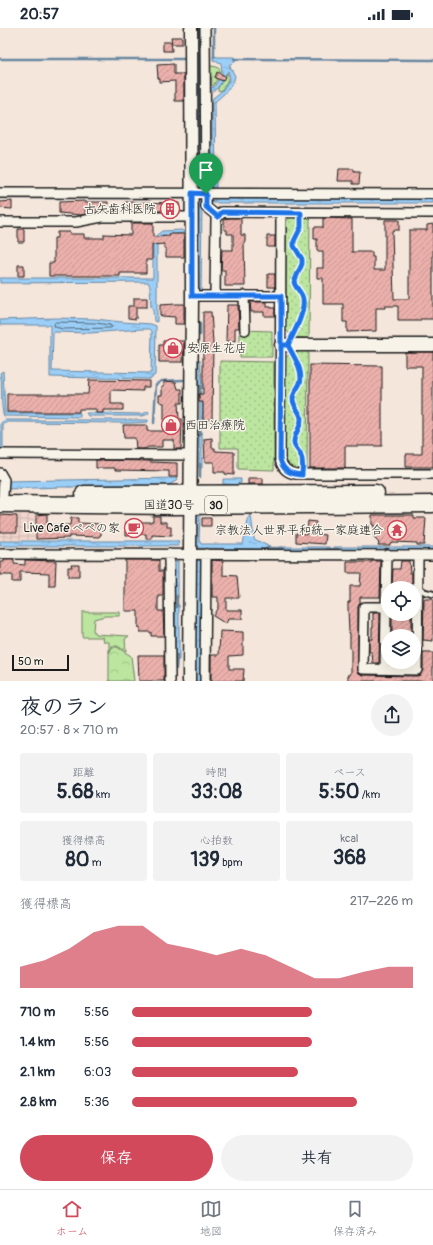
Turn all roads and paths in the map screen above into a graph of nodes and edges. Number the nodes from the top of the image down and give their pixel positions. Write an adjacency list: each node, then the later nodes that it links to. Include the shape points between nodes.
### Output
1 (191, 28): 3 (street)
2 (205, 28): 3 (street)
3 (199, 71): 5 (street)
4 (0, 193): 5 (street)
5 (199, 193): 6 (street); 10 (street); 11 (street, via 206,207)
6 (433, 194)
7 (281, 213): 8 (street); 11 (street, via 222,212); 16 (street)
8 (301, 213): 9 (street); 18 (path, via 301,227 294,246 302,259 302,264 294,282 302,296 303,308)
9 (433, 213)
10 (191, 217): 12 (street, via 102,217 76,222); 14 (street)
11 (218, 217): 15 (street)
12 (0, 222)
13 (244, 295): 15 (street); 16 (street); 17 (street)
14 (197, 296): 15 (street); 21 (street)
15 (215, 296)
16 (281, 296): 18 (street)
17 (245, 330)
18 (285, 345): 19 (street); 23 (path, via 300,370 301,379 293,396 301,420 293,441 301,456); 23 (street, via 280,459 290,474)
19 (433, 345)
20 (0, 454): 21 (street)
21 (191, 455): 26 (street)
22 (433, 474): 23 (street)
23 (302, 475)
24 (2, 489): 26 (highway, 国道30号 / 30)
25 (433, 493): 26 (highway, 国道30号 / 30)
26 (191, 499): 27 (highway, 国道30号 / 30); 30 (street)
27 (433, 504)
28 (0, 554): 29 (street)
29 (169, 554): 30 (street); 43 (street)
30 (190, 554): 31 (street); 44 (street)
31 (206, 554): 32 (street); 45 (street)
32 (386, 554): 34 (street); 35 (street)
33 (433, 554): 34 (street)
34 (418, 555): 36 (street)
35 (386, 581)
36 (418, 581)
37 (421, 589): 38 (lane)
38 (433, 594)
39 (381, 607): 40 (street, via 364,607 364,669)
40 (381, 669)
41 (385, 669): 42 (street)
42 (417, 669)
43 (170, 681)
44 (189, 681)
45 (205, 681)

